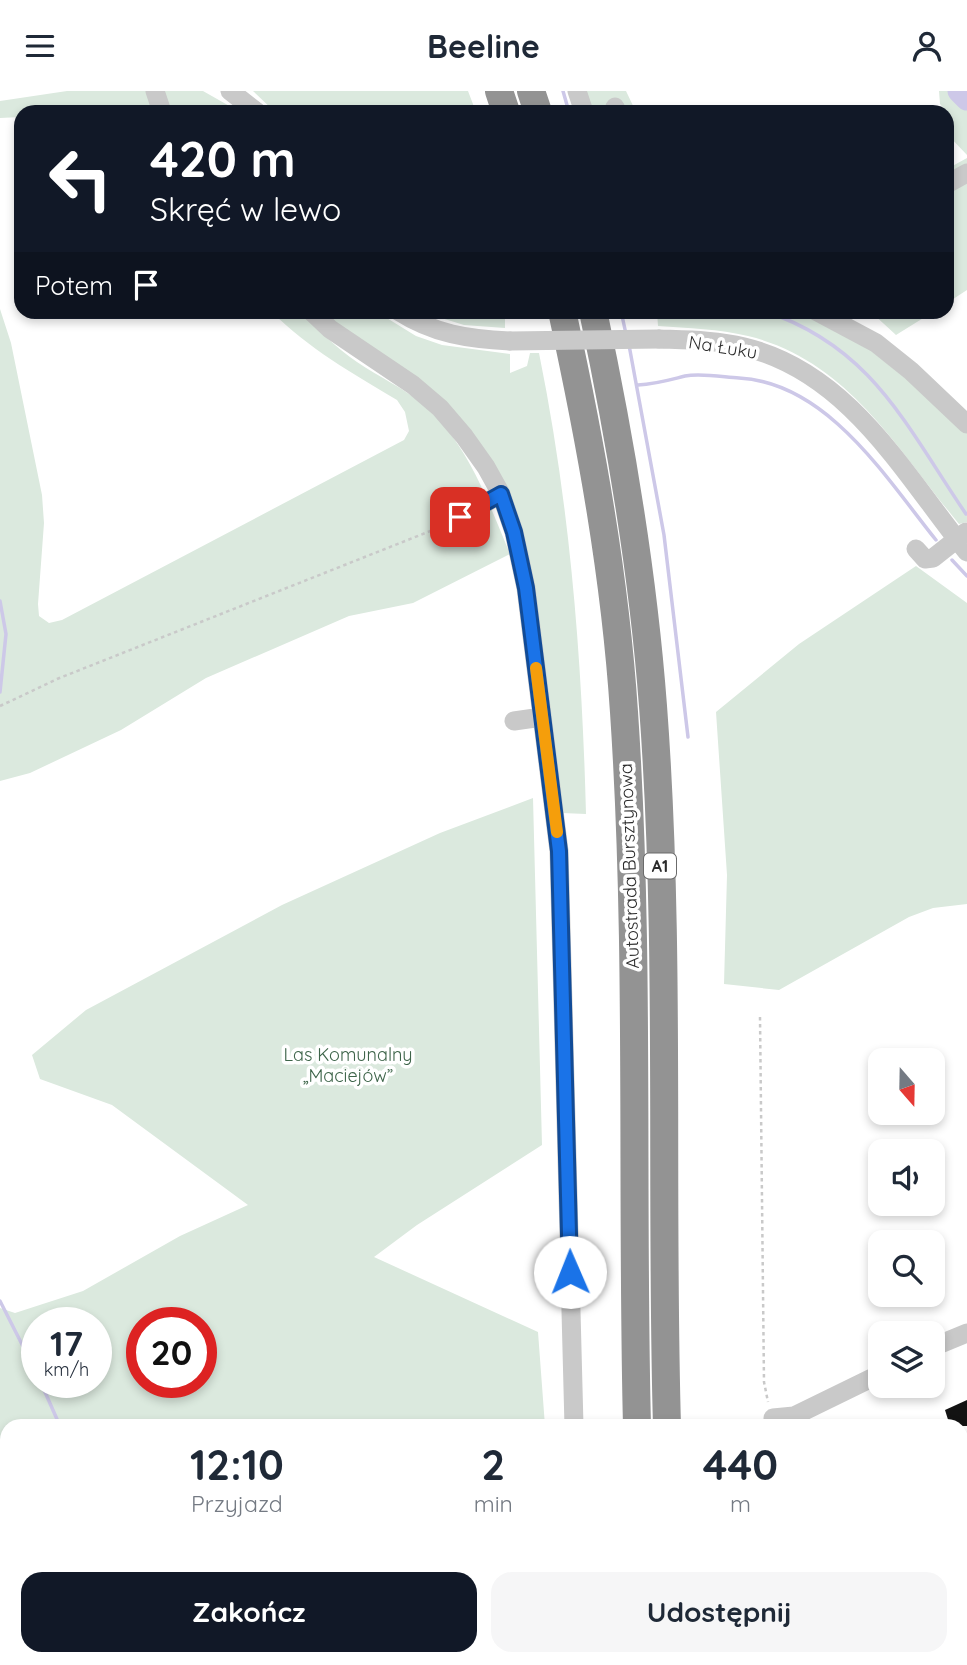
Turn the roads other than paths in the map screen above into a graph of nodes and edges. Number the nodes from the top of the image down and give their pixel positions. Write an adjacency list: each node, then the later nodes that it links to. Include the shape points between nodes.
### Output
1 (230, 91): 2 (street)
2 (248, 105)
3 (320, 319): 9 (street, via 440,408)
4 (412, 319): 11 (street, Na Łuku, bridge, via 453,336 510,341 659,339 741,346 780,359 813,376 844,401)
5 (564, 319): 20 (highway, Autostrada Bursztynowa / A1, via 606,540 624,711 631,896)
6 (595, 319): 21 (highway, Autostrada Bursztynowa / A1, via 635,535 653,707 661,896)
7 (831, 319): 8 (street, via 876,343)
8 (967, 424)
9 (501, 494): 10 (street); 13 (street, via 526,588)
10 (460, 517)
11 (964, 541): 12 (street, via 933,558 925,559)
12 (916, 549)
13 (542, 717): 14 (street); 19 (street, via 559,851)
14 (514, 721)
15 (967, 1333): 16 (street)
16 (945, 1342)
17 (868, 1380): 18 (street, via 794,1416)
18 (773, 1418)
19 (574, 1419)
20 (637, 1419)
21 (667, 1419)

